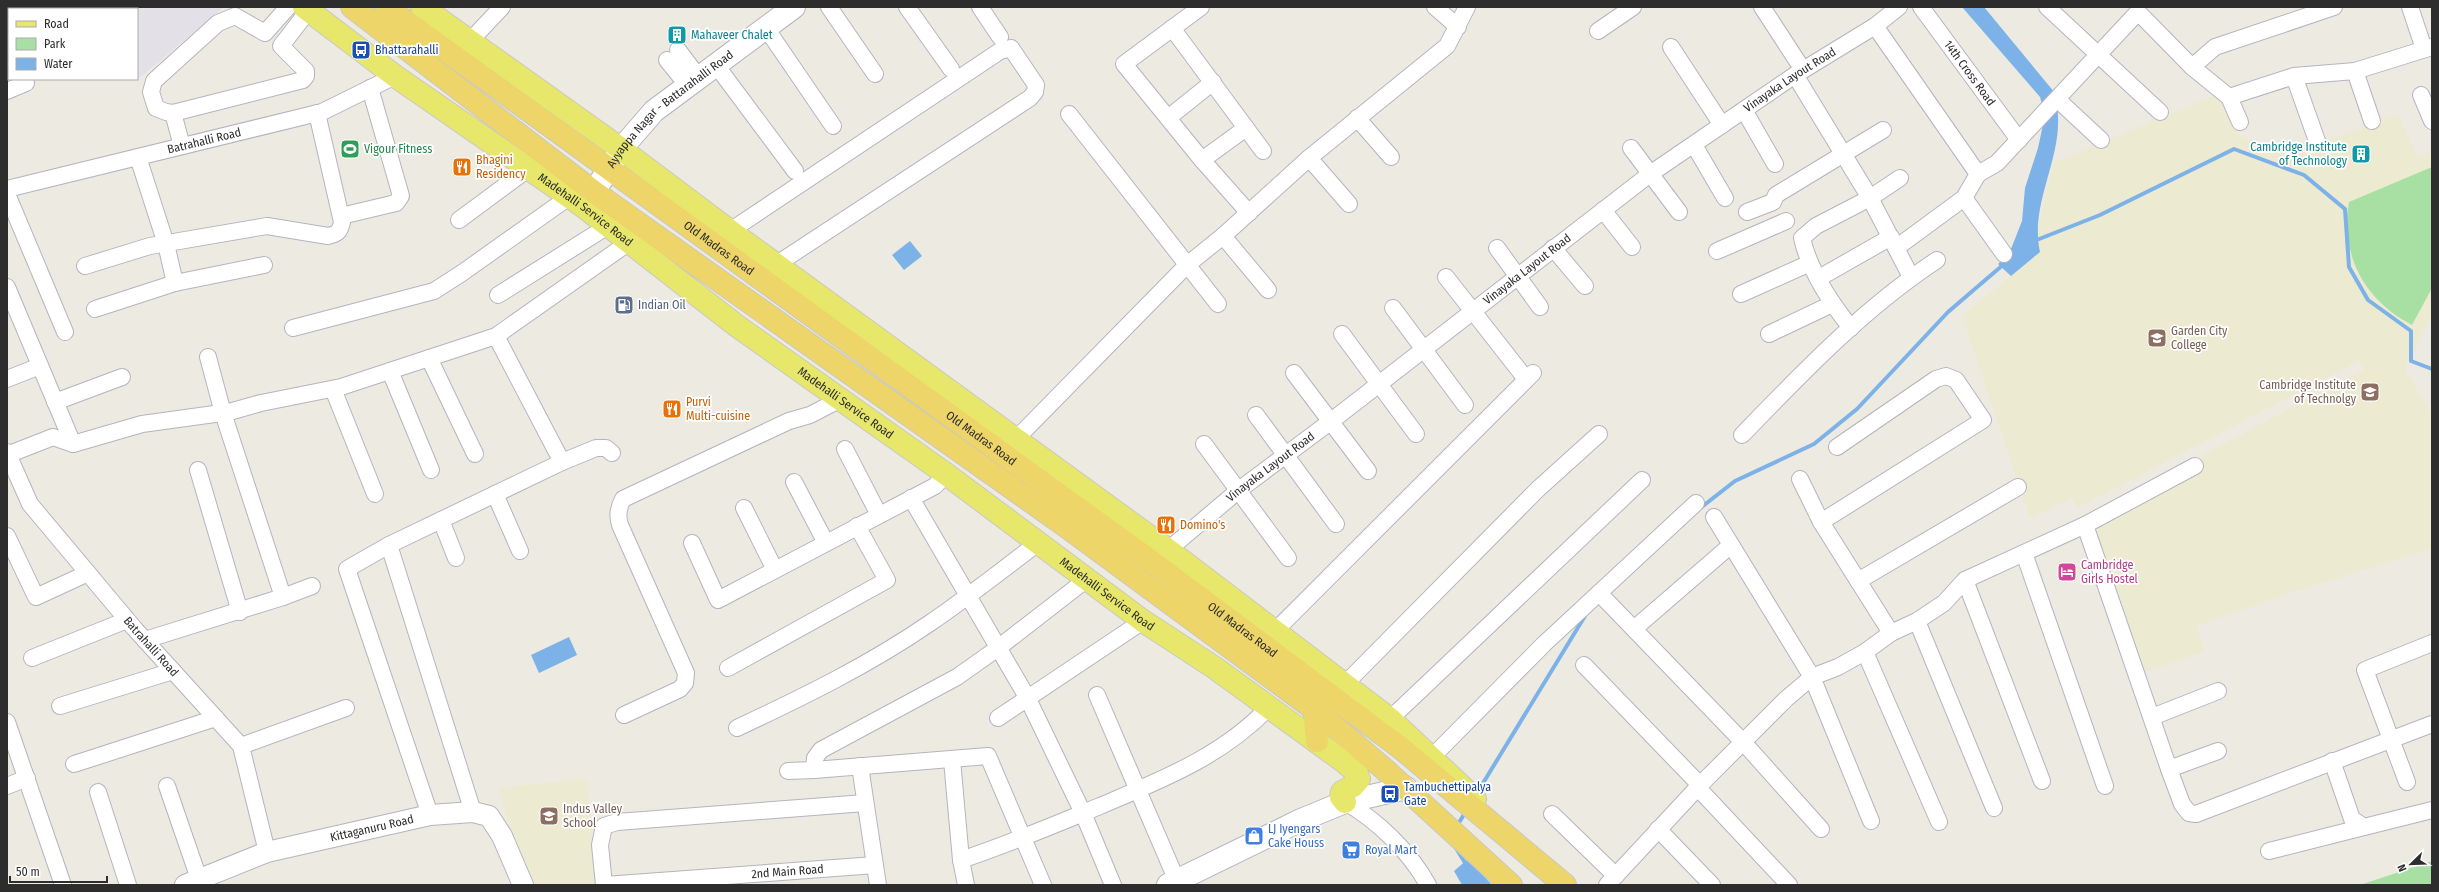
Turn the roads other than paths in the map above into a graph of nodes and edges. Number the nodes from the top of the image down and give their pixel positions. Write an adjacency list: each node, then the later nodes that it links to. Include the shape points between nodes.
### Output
1 (352, 7): 85 (highway, Old Madras Road)
2 (386, 7): 79 (highway, Old Madras Road)
3 (422, 7): 28 (main road)
4 (502, 7): 28 (street)
5 (794, 7): 23 (main road, Ayyappa Nagar - Battarahalli Road)
6 (829, 7): 39 (street)
7 (906, 7): 36 (street)
8 (980, 7): 27 (street)
9 (1202, 7): 24 (street)
10 (1435, 7): 22 (street)
11 (1468, 7): 22 (street)
12 (1633, 7): 25 (street)
13 (1762, 7): 38 (street)
14 (1898, 7): 21 (street, Vinayaka Layout Road)
15 (1921, 7): 64 (street, 14th Cross Road)
16 (2047, 7): 32 (street)
17 (2334, 7): 35 (street, via 2215,46)
18 (2410, 7): 31 (street)
19 (300, 8): 26 (street); 29 (street); 40 (main road, Madehalli Service Road)
20 (2138, 9): 32 (street); 35 (street)
21 (1875, 26): 38 (street, Vinayaka Layout Road); 82 (street)
22 (1458, 27): 56 (street, via 1447,46)
23 (766, 28): 34 (main road, Ayyappa Nagar - Battarahalli Road); 61 (street)
24 (1172, 28): 43 (street); 55 (street, via 1124,64)
25 (1598, 31)
26 (265, 33): 29 (street); 51 (street, via 234,16 218,23 154,81 151,92 153,103 160,110)
27 (1000, 37)
28 (470, 41): 70 (main road)
29 (281, 46): 51 (street, via 306,71 303,80)
30 (1671, 47): 60 (street)
31 (2428, 48): 37 (street)
32 (2099, 54): 49 (street); 52 (street)
33 (672, 55): 42 (street)
34 (716, 65): 42 (main road, Ayyappa Nagar - Battarahalli Road); 80 (street)
35 (2192, 67): 48 (street)
36 (951, 69)
37 (2355, 71): 41 (street); 57 (street)
38 (1799, 73): 50 (street, Vinayaka Layout Road); 72 (street)
39 (875, 74)
40 (395, 76): 45 (street, Batrahalli Road); 78 (main road, Madehalli Service Road)
41 (2294, 76): 48 (street); 66 (street)
42 (693, 82): 70 (main road, Ayyappa Nagar - Battarahalli Road, via 654,111)
43 (1213, 82): 55 (street); 62 (street)
44 (26, 83): 46 (street)
45 (370, 88): 53 (street, Batrahalli Road); 97 (street, via 401,196 396,203)
46 (7, 91)
47 (2421, 95): 58 (street)
48 (2229, 97): 59 (street)
49 (2058, 100): 64 (street); 65 (street)
50 (1744, 110): 60 (street, Vinayaka Layout Road); 77 (street)
51 (173, 112): 68 (street)
52 (2160, 112)
53 (317, 113): 68 (street, Batrahalli Road); 97 (street)
54 (1070, 114): 116 (street)
55 (1168, 118): 76 (street)
56 (1357, 118): 74 (street); 75 (street)
57 (2372, 121)
58 (2432, 121)
59 (2240, 122)
60 (1722, 125): 67 (street, Vinayaka Layout Road)
61 (833, 126)
62 (1246, 128): 71 (street); 76 (street)
63 (1883, 130): 72 (street)
64 (2019, 140): 82 (street, via 1997,163)
65 (2101, 140)
66 (2317, 141)
67 (1694, 145): 81 (street, Vinayaka Layout Road); 88 (street)
68 (182, 146): 73 (street, Batrahalli Road)
69 (1631, 148): 81 (street)
70 (621, 149): 79 (main road, Ayyappa Nagar - Battarahalli Road); 101 (main road)
71 (1263, 151)
72 (1844, 154): 89 (street); 91 (street, via 1776,195)
73 (138, 157): 84 (street, Batrahalli Road); 106 (street)
74 (1391, 157)
75 (1309, 158): 92 (street); 96 (street)
76 (1202, 160): 96 (street)
77 (1775, 164)
78 (528, 169): 87 (main road, Madehalli Service Road); 98 (street)
79 (608, 170): 85 (main road, Ayyappa Nagar - Battarahalli Road); 277 (highway, Old Madras Road, via 1165,572 1402,749)
80 (795, 171)
81 (1650, 174): 93 (street, Vinayaka Layout Road); 94 (street)
82 (1978, 174): 90 (street)
83 (1900, 178): 89 (street)
84 (7, 189)
85 (594, 192): 235 (highway, Old Madras Road, via 1061,522)
86 (7, 194): 136 (street)
87 (569, 197): 100 (main road, Madehalli Service Road); 134 (street, via 434,291)
88 (1725, 198)
89 (1870, 198): 103 (street, via 1816,226); 105 (street)
90 (1964, 198): 105 (street); 111 (street)
91 (1773, 202): 95 (street); 99 (street)
92 (1349, 204)
93 (1603, 210): 107 (street); 109 (street, Vinayaka Layout Road)
94 (1679, 212)
95 (1747, 212)
96 (1249, 213): 102 (street)
97 (341, 216): 106 (street, via 341,229 336,234 328,236 267,226)
98 (459, 220)
99 (1786, 221): 103 (street); 110 (street)
100 (608, 226): 104 (main road, Madehalli Service Road); 127 (street)
101 (730, 231): 114 (main road); 114 (street, via 1000,51 1011,48 1036,85 1035,92 1030,98)
102 (1223, 236): 116 (street); 125 (street)
103 (1802, 238): 113 (street)
104 (628, 243): 139 (street); 150 (main road, Madehalli Service Road, via 737,326)
105 (1893, 243): 120 (street); 121 (street)
106 (166, 244): 117 (street, via 150,246); 122 (street)
107 (1632, 247)
108 (1497, 248): 118 (street)
109 (1553, 248): 118 (street, Vinayaka Layout Road); 123 (street)
110 (1717, 251)
111 (2004, 254)
112 (1937, 260): 120 (street)
113 (1810, 263): 121 (street); 126 (street)
114 (777, 264): 159 (main road)
115 (264, 265): 122 (street)
116 (1188, 265): 128 (street); 159 (street)
117 (86, 266)
118 (1517, 276): 130 (street); 133 (street, Vinayaka Layout Road)
119 (1446, 277): 133 (street)
120 (1911, 277): 135 (street)
121 (1819, 278): 129 (street)
122 (174, 283): 132 (street)
123 (1585, 286)
124 (7, 287): 143 (street)
125 (1268, 290)
126 (1741, 294)
127 (498, 295)
128 (1218, 304)
129 (1832, 304): 135 (street); 138 (street)
130 (1540, 307)
131 (1393, 308): 140 (street)
132 (95, 309)
133 (1472, 311): 140 (street, Vinayaka Layout Road); 217 (street, via 1530,376)
134 (293, 328)
135 (1851, 328): 158 (street)
136 (65, 332)
137 (1342, 334): 148 (street)
138 (1769, 334)
139 (496, 336): 142 (street); 168 (street)
140 (1423, 350): 148 (street, Vinayaka Layout Road); 152 (street)
141 (208, 357): 153 (street)
142 (429, 358): 144 (street); 165 (street)
143 (40, 366): 147 (street); 151 (street)
144 (390, 371): 149 (street); 171 (street)
145 (1294, 373): 155 (street)
146 (122, 377): 151 (street)
147 (7, 379)
148 (1378, 384): 155 (street, Vinayaka Layout Road); 156 (street)
149 (333, 389): 153 (street); 179 (street)
150 (841, 399): 173 (main road, Madehalli Service Road); 236 (street, via 810,415 789,420 623,500 618,513 620,525 686,673 685,683 680,689)
151 (55, 402): 160 (street)
152 (1465, 405)
153 (223, 412): 160 (street, via 142,424); 210 (street)
154 (1256, 415): 167 (street)
155 (1330, 422): 167 (street, Vinayaka Layout Road); 172 (street)
156 (1416, 434)
157 (1599, 434): 228 (street, via 1538,489)
158 (1742, 436)
159 (1016, 439): 197 (main road)
160 (73, 444): 164 (street, via 53,437)
161 (1204, 444): 178 (street)
162 (1837, 447): 187 (street, via 1936,379 1946,376 1956,380 1984,420)
163 (845, 450): 184 (street)
164 (7, 454): 204 (street, Batrahalli Road, via 30,504)
165 (475, 454)
166 (612, 454): 168 (street, via 606,448 596,448)
167 (1285, 456): 178 (street, Vinayaka Layout Road); 188 (street)
168 (562, 462): 180 (street)
169 (2196, 466): 189 (street)
170 (198, 470): 212 (street)
171 (431, 470)
172 (1368, 471)
173 (946, 474): 181 (street, via 935,486); 194 (main road, Madehalli Service Road)
174 (1800, 479): 187 (street)
175 (1642, 480): 240 (street)
176 (794, 482): 193 (street)
177 (2018, 486): 207 (street)
178 (1239, 490): 197 (street, Vinayaka Layout Road); 201 (street)
179 (375, 494)
180 (495, 494): 186 (street); 198 (street)
181 (911, 498): 184 (street); 211 (street)
182 (1696, 503): 209 (street)
183 (744, 508): 203 (street)
184 (879, 515): 190 (street)
185 (1714, 517): 195 (street)
186 (440, 520): 196 (street); 200 (street)
187 (1821, 522): 207 (street)
188 (1336, 524)
189 (2085, 525): 199 (street); 237 (street)
190 (857, 526): 193 (street); 225 (street, via 887,580)
191 (7, 536): 202 (street)
192 (692, 543): 203 (street, via 718,600)
193 (826, 543): 203 (street)
194 (1038, 543): 205 (main road, Madehalli Service Road); 211 (street)
195 (1731, 544): 216 (street); 227 (street)
196 (389, 545): 271 (street); 274 (street, via 347,569)
197 (1168, 550): 217 (main road)
198 (520, 551)
199 (2024, 553): 206 (street); 263 (street)
200 (456, 558)
201 (1288, 558)
202 (12, 560): 204 (street, via 36,597)
203 (775, 570)
204 (88, 573): 213 (street, Batrahalli Road)
205 (1087, 579): 214 (main road, Madehalli Service Road); 221 (street)
206 (1965, 580): 215 (street, via 1944,603); 258 (street)
207 (1858, 581): 218 (street)
208 (312, 586): 210 (street)
209 (1602, 596): 216 (street); 249 (street, via 1544,644)
210 (283, 597): 212 (street)
211 (967, 597): 221 (street); 243 (street, via 888,649 820,688)
212 (240, 612): 219 (street)
213 (127, 620): 219 (street, Batrahalli Road); 223 (street)
214 (1143, 621): 231 (street); 233 (main road, Madehalli Service Road)
215 (1917, 621): 218 (street); 269 (street)
216 (1635, 628): 246 (street)
217 (1275, 631): 228 (main road)
218 (1891, 633): 222 (street)
219 (145, 640): 226 (street, Batrahalli Road)
220 (2432, 643): 244 (street, via 2365,670)
221 (998, 648): 231 (street); 255 (street, via 957,677 821,750 814,758)
222 (1865, 652): 227 (street, via 1838,667); 276 (street)
223 (32, 658)
224 (1584, 665): 262 (street)
225 (728, 668)
226 (173, 671): 232 (street); 238 (street, Batrahalli Road)
227 (1812, 676): 246 (street, via 1786,698); 275 (street)
228 (1345, 684): 240 (main road)
229 (2218, 691): 237 (street)
230 (1097, 694): 265 (street)
231 (1028, 697): 239 (street); 272 (street)
232 (60, 706)
233 (1269, 707): 245 (main road, Madehalli Service Road); 265 (street, via 1242,734 1200,760)
234 (346, 708): 247 (street)
235 (1314, 709): 245 (highway); 264 (highway, Old Madras Road)
236 (624, 715)
237 (2152, 717): 254 (street)
238 (216, 718): 247 (street, Batrahalli Road); 252 (street)
239 (998, 718)
240 (1390, 719): 249 (main road)
241 (7, 722): 257 (street)
242 (2432, 724): 244 (street)
243 (737, 728)
244 (2390, 740): 251 (street); 259 (street)
245 (1317, 741): 267 (main road, Madehalli Service Road, via 1357,773 1359,779 1342,792 1341,797)
246 (1744, 743): 262 (street); 280 (street)
247 (241, 746): 283 (street, Batrahalli Road)
248 (2218, 751): 254 (street)
249 (1432, 757): 277 (main road, via 1478,801)
250 (952, 760): 253 (street); 281 (street, via 988,756); 284 (street)
251 (2332, 761): 254 (street, via 2196,814 2185,811); 278 (street, via 2352,819)
252 (74, 764)
253 (860, 766): 255 (street); 268 (street)
254 (2169, 769)
255 (814, 770): 256 (street)
256 (788, 771)
257 (27, 778): 260 (street); 289 (street)
258 (2042, 782)
259 (2407, 782)
260 (7, 786)
261 (167, 786): 287 (street)
262 (1699, 786): 279 (street); 301 (street)
263 (2104, 786)
264 (1406, 788): 267 (main road); 298 (highway, Old Madras Road)
265 (1139, 789): 272 (street); 288 (street)
266 (98, 792): 290 (street)
267 (1345, 802): 288 (main road, via 1300,820); 297 (street, via 1382,829)
268 (865, 804): 285 (street); 292 (street, via 617,822 604,826 600,845)
269 (1994, 808)
270 (2432, 810): 278 (street)
271 (473, 812): 274 (street, Kittaganuru Road); 291 (street, Kittaganuru Road, via 489,816 502,836)
272 (1083, 813): 281 (street); 296 (street)
273 (1552, 814): 286 (street)
274 (430, 815): 283 (street, Kittaganuru Road)
275 (1871, 821)
276 (1939, 822)
277 (1495, 826): 299 (highway, Old Madras Road)
278 (2364, 828): 282 (street)
279 (1658, 829): 286 (street); 300 (street)
280 (1821, 829)
281 (1023, 838): 284 (street); 295 (street)
282 (2269, 851)
283 (267, 852): 287 (street, Kittaganuru Road)
284 (961, 860): 294 (street)
285 (875, 865): 292 (street, 2nd Main Road); 293 (street)
286 (1611, 880)
287 (192, 882)
288 (1173, 883)
289 (63, 885)
290 (128, 885)
291 (523, 885)
292 (604, 885)
293 (878, 885)
294 (966, 885)
295 (1043, 885)
296 (1113, 885)
297 (1428, 885)
298 (1511, 885)
299 (1565, 885)
300 (1712, 885)
301 (1790, 885)

